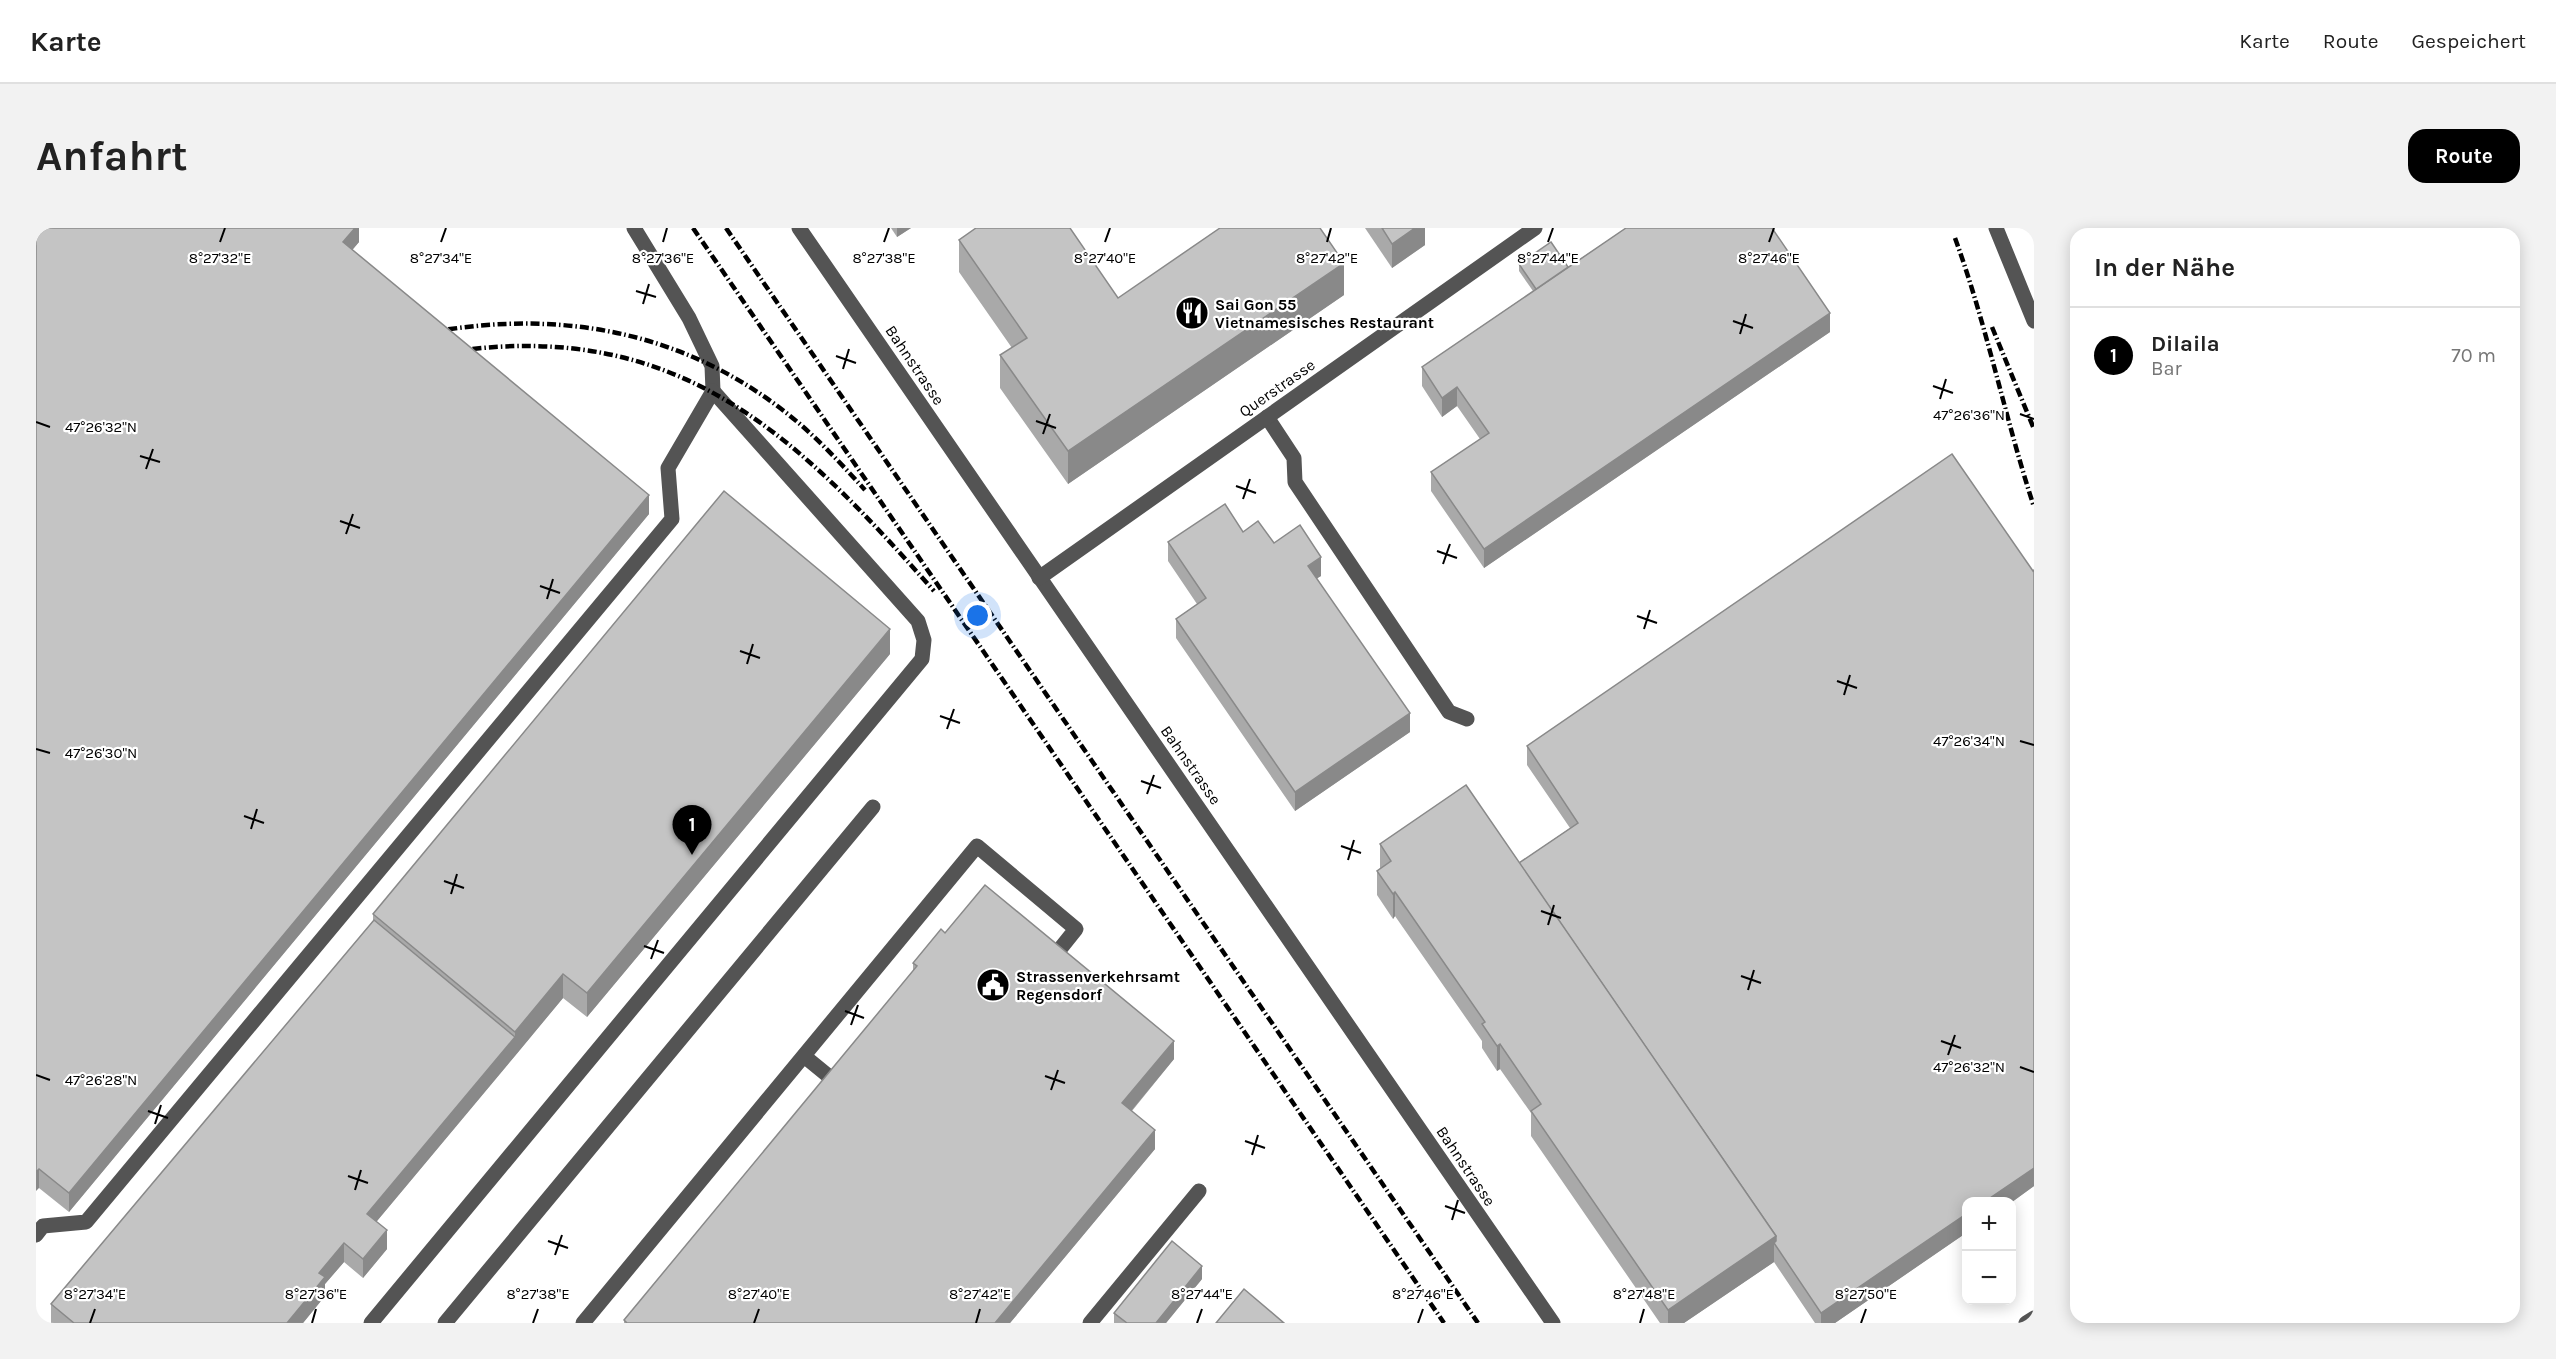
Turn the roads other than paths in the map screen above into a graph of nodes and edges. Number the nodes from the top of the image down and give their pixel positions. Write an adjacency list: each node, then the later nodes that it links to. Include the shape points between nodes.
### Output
1 (634, 228): 6 (street, via 694,327 712,366)
2 (799, 228): 8 (street, Bahnstrasse)
3 (1535, 228): 7 (street, Querstrasse)
4 (1996, 228): 5 (street)
5 (2034, 321)
6 (713, 391): 15 (street, via 668,468 672,519 86,1222 44,1226); 17 (street, via 918,621 924,640 921,658)
7 (1267, 417): 8 (street, Querstrasse); 9 (street, via 1294,458 1295,482 1449,712)
8 (1039, 578): 21 (street, Bahnstrasse)
9 (1467, 720)
10 (873, 807): 18 (street)
11 (1052, 958): 12 (street, via 1076,929 977,846)
12 (804, 1056): 13 (street); 19 (street)
13 (837, 1083)
14 (1199, 1191): 20 (street)
15 (36, 1235)
16 (2034, 1318): 22 (street)
17 (370, 1323)
18 (445, 1323)
19 (583, 1323)
20 (1090, 1323)
21 (1552, 1323)
22 (2026, 1323)

